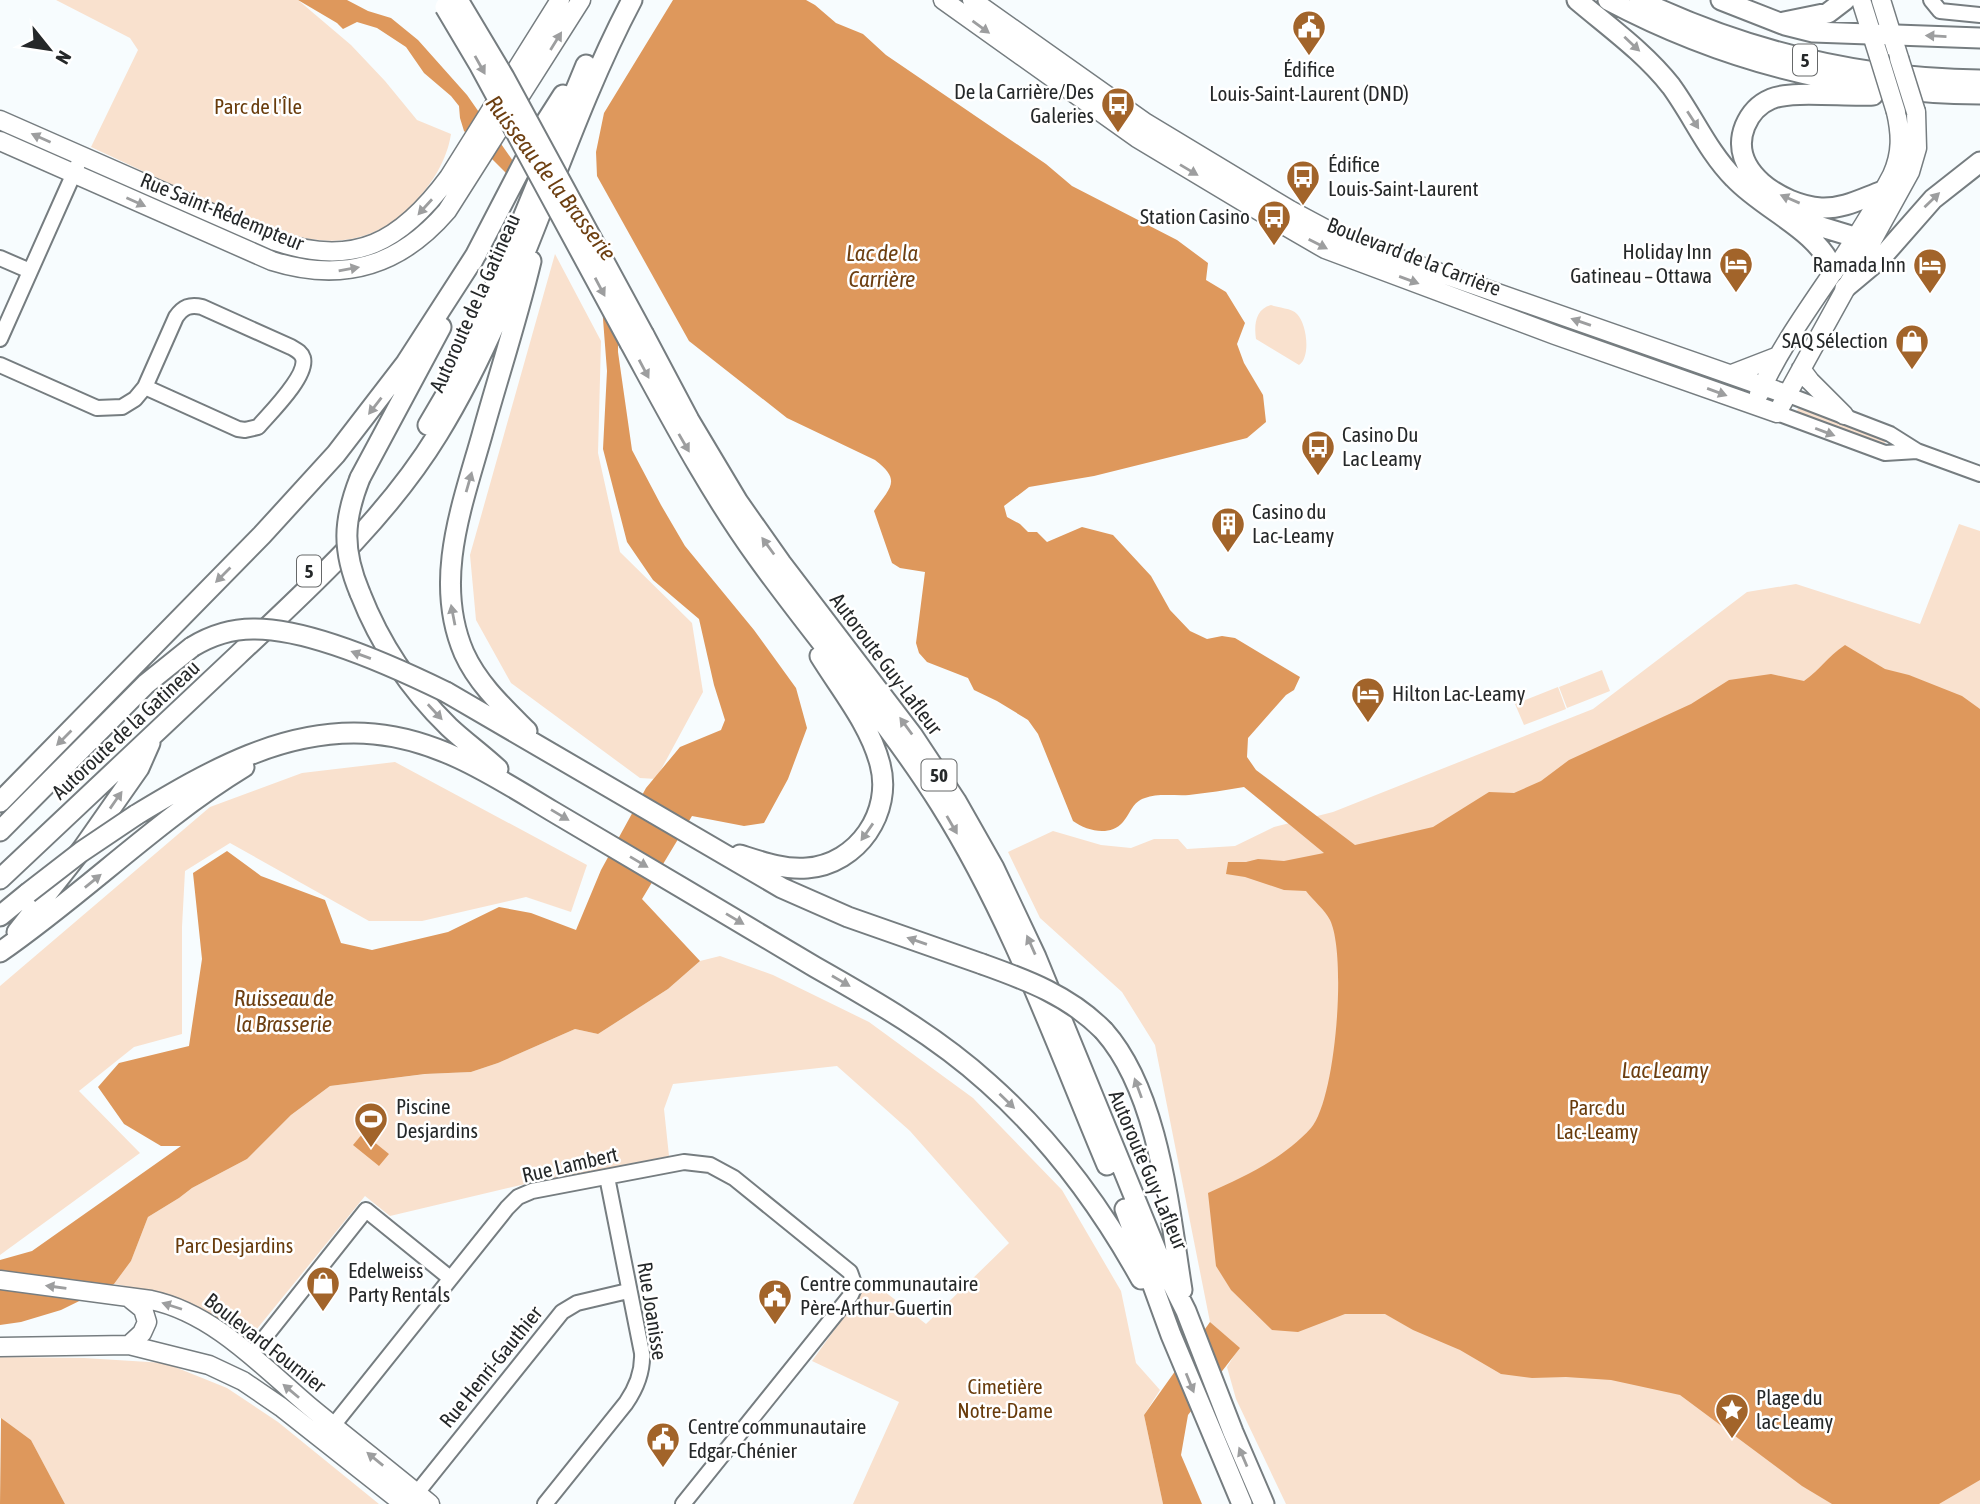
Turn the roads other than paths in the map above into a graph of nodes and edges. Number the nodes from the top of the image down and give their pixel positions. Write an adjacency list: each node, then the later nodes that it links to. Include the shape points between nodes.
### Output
1 (617, 0): 20 (highway, Autoroute de la Gatineau / 5)
2 (632, 0): 28 (highway, Autoroute de la Gatineau / 5)
3 (943, 0): 48 (main road, Boulevard de la Carrière, one-way to 48, via 1137,138 1325,249)
4 (972, 0): 44 (main road, Boulevard de la Carrière, one-way to 4, via 1325,229 1146,123)
5 (1577, 0): 31 (highway, one-way to 31, via 1651,63 1723,166)
6 (1608, 0): 22 (highway, 5, via 1684,36 1764,64 1835,81)
7 (1639, 0): 21 (highway, 5, via 1723,36 1804,60 1899,76)
8 (1721, 0): 16 (highway)
9 (1845, 0): 16 (highway, via 1828,13)
10 (1861, 0): 17 (main road)
11 (1881, 0): 18 (main road)
12 (1931, 0): 15 (street, via 1940,11)
13 (448, 2): 40 (highway, Autoroute Guy-Lafleur / 50, bridge, via 508,85)
14 (571, 2): 26 (main road, Rue Saint-Rédempteur, one-way to 26, via 499,96 439,190 413,219 370,245 331,253 275,242); 29 (main road, Rue Saint-Rédempteur, one-way to 14, via 272,261 335,272 381,261 414,244 447,211 509,116)
15 (1980, 15)
16 (1780, 23): 17 (highway, via 1813,32)
17 (1871, 33): 18 (highway); 30 (main road, bridge, via 1900,137 1895,168)
18 (1892, 34): 19 (highway, one-way to 18); 33 (main road, bridge, via 1916,112 1918,142 1913,166)
19 (1980, 38)
20 (592, 50): 28 (highway, Autoroute de la Gatineau / 5); 34 (highway, via 531,149)
21 (1980, 80)
22 (1918, 92): 23 (highway, 5); 30 (highway, one-way to 22, via 1833,208 1788,199 1750,170 1743,155 1744,129 1756,109 1780,96)
23 (1980, 94)
24 (0, 120): 26 (main road, Rue Saint-Rédempteur, one-way to 24)
25 (0, 141): 29 (main road, Rue Saint-Rédempteur)
26 (81, 156): 29 (street)
27 (1980, 162): 38 (highway, one-way to 27, via 1882,257 1933,199)
28 (549, 171): 32 (highway, Autoroute de la Gatineau / 5)
29 (74, 174): 36 (street)
30 (1883, 191): 33 (main road)
31 (1774, 212): 33 (highway); 37 (highway, via 1823,248)
32 (535, 213): 54 (highway, Autoroute de la Gatineau / 5, via 475,366 421,461 357,538); 56 (highway, one-way to 32, via 474,671 456,631 450,600 458,522 523,293); 61 (highway, Autoroute de la Gatineau / 5, via 448,391 377,498 305,575)
33 (1864, 240): 37 (main road); 38 (main road)
34 (477, 253): 57 (highway, one-way to 57, bridge, via 427,357 360,478 346,536 348,559 360,593 386,647 414,688); 58 (highway, one-way to 58, via 406,363 322,470)
35 (0, 258): 36 (street)
36 (30, 271): 39 (street)
37 (1834, 271): 41 (main road)
38 (1845, 288): 43 (main road)
39 (0, 339)
40 (637, 339): 53 (highway, Autoroute Guy-Lafleur / 50, one-way to 53, via 695,462); 70 (highway, Autoroute Guy-Lafleur / 50, one-way to 40, via 1159,1257 1029,941 979,841 913,736 738,502)
41 (1776, 357): 44 (main road); 45 (main road)
42 (0, 365): 46 (street, via 102,409 129,403)
43 (1801, 369): 47 (main road); 50 (main road)
44 (1732, 374): 45 (main road, Boulevard de la Carrière)
45 (1763, 385): 47 (main road, Boulevard de la Carrière); 48 (main road)
46 (145, 387): 46 (street, via 238,429 252,430 297,379 303,358 291,347 193,305 176,317)
47 (1786, 394): 49 (main road); 50 (street, Boulevard de la Carrière)
48 (1754, 405): 49 (main road, Boulevard de la Carrière)
49 (1777, 414): 51 (street, Boulevard de la Carrière, one-way to 51, via 1885,453)
50 (1844, 415): 51 (street, Boulevard de la Carrière)
51 (1917, 451): 52 (street, Boulevard de la Carrière)
52 (1980, 474)
53 (768, 572): 60 (highway, one-way to 60, via 872,743 882,775 881,802 861,841 838,859 817,867 782,867); 71 (highway, Autoroute Guy-Lafleur / 50, one-way to 71, via 893,735 976,867 1018,953 1132,1224)
54 (154, 734): 62 (highway, Autoroute de la Gatineau / 5); 64 (highway, one-way to 54, via 77,857 139,768)
55 (293, 741): 57 (highway, via 342,733 401,738 454,755); 63 (highway, bridge, via 241,756 136,815); 64 (highway, one-way to 55, via 205,793)
56 (547, 751): 59 (highway, one-way to 59, bridge, via 446,692 364,656 272,630 228,632 191,647 146,684); 60 (highway)
57 (522, 793): 71 (highway, one-way to 71, via 878,1003 997,1091 1078,1179 1120,1242)
58 (0, 802)
59 (1, 829)
60 (704, 844): 70 (highway, one-way to 60, bridge, via 1146,1110 1129,1065 1086,1013 1031,982 814,903)
61 (0, 862)
62 (0, 879)
63 (0, 916)
64 (0, 952)
65 (607, 1177): 66 (street, Rue Lambert, via 518,1197); 68 (street, Rue Joanisse); 78 (street, Rue Lambert, via 684,1162 719,1168 850,1272 855,1282 851,1295)
66 (450, 1278): 74 (street, via 366,1210); 75 (street, Rue Lambert)
67 (0, 1280): 69 (main road, Boulevard Fournier, one-way to 67)
68 (628, 1291): 76 (street, Rue Henri-Gauthier, via 578,1303 562,1312); 77 (street, Rue Joanisse, via 642,1353 640,1378 626,1404)
69 (120, 1296): 72 (main road, via 143,1309 147,1322); 74 (main road, Boulevard Fournier, one-way to 69, via 190,1313 170,1304)
70 (1186, 1311): 80 (highway, Autoroute Guy-Lafleur / 50, one-way to 70)
71 (1171, 1335): 79 (highway, Autoroute Guy-Lafleur / 50, one-way to 79)
72 (129, 1345): 73 (main road, Boulevard Fournier); 75 (main road, Boulevard Fournier, via 191,1359 227,1373)
73 (0, 1347)
74 (250, 1356): 75 (main road, Boulevard Fournier, one-way to 74)
75 (328, 1432): 76 (main road, Boulevard Fournier)
76 (415, 1501)
77 (545, 1504)
78 (682, 1504)
79 (1242, 1504)
80 (1264, 1504)

